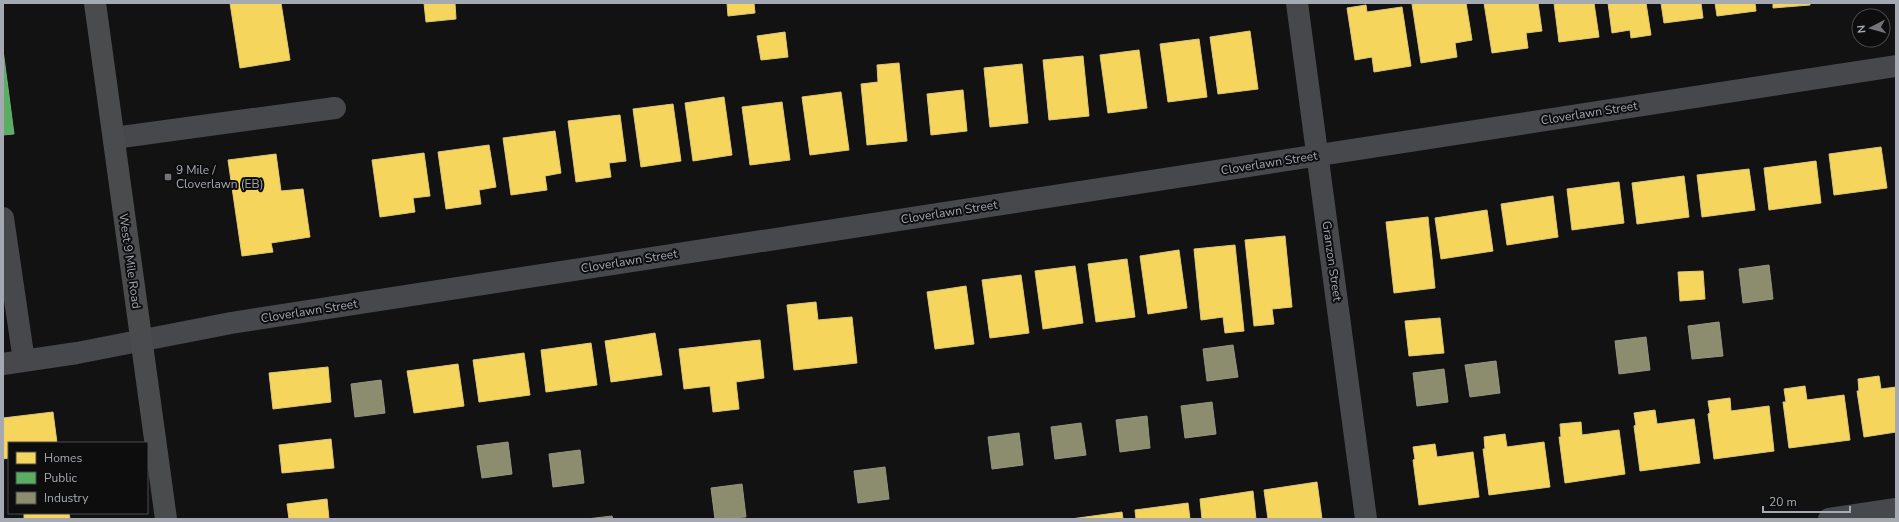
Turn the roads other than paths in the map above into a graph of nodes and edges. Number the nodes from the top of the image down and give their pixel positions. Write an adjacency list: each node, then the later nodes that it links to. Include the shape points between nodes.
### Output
1 (96, 3): 5 (main road, West 9 Mile Road)
2 (1297, 3): 6 (street, Granzon Street)
3 (1896, 66): 6 (street, Cloverlawn Street)
4 (335, 108): 5 (street)
5 (114, 138): 8 (main road, West 9 Mile Road)
6 (1318, 155): 8 (street, Cloverlawn Street, via 231,323); 13 (street, Granzon Street)
7 (3, 218): 9 (street)
8 (141, 340): 9 (street, Cloverlawn Street); 12 (main road, West 9 Mile Road)
9 (24, 361): 10 (street, Cloverlawn Street)
10 (3, 364)
11 (1896, 509): 14 (street)
12 (166, 519)
13 (1366, 519)
14 (1829, 519)

